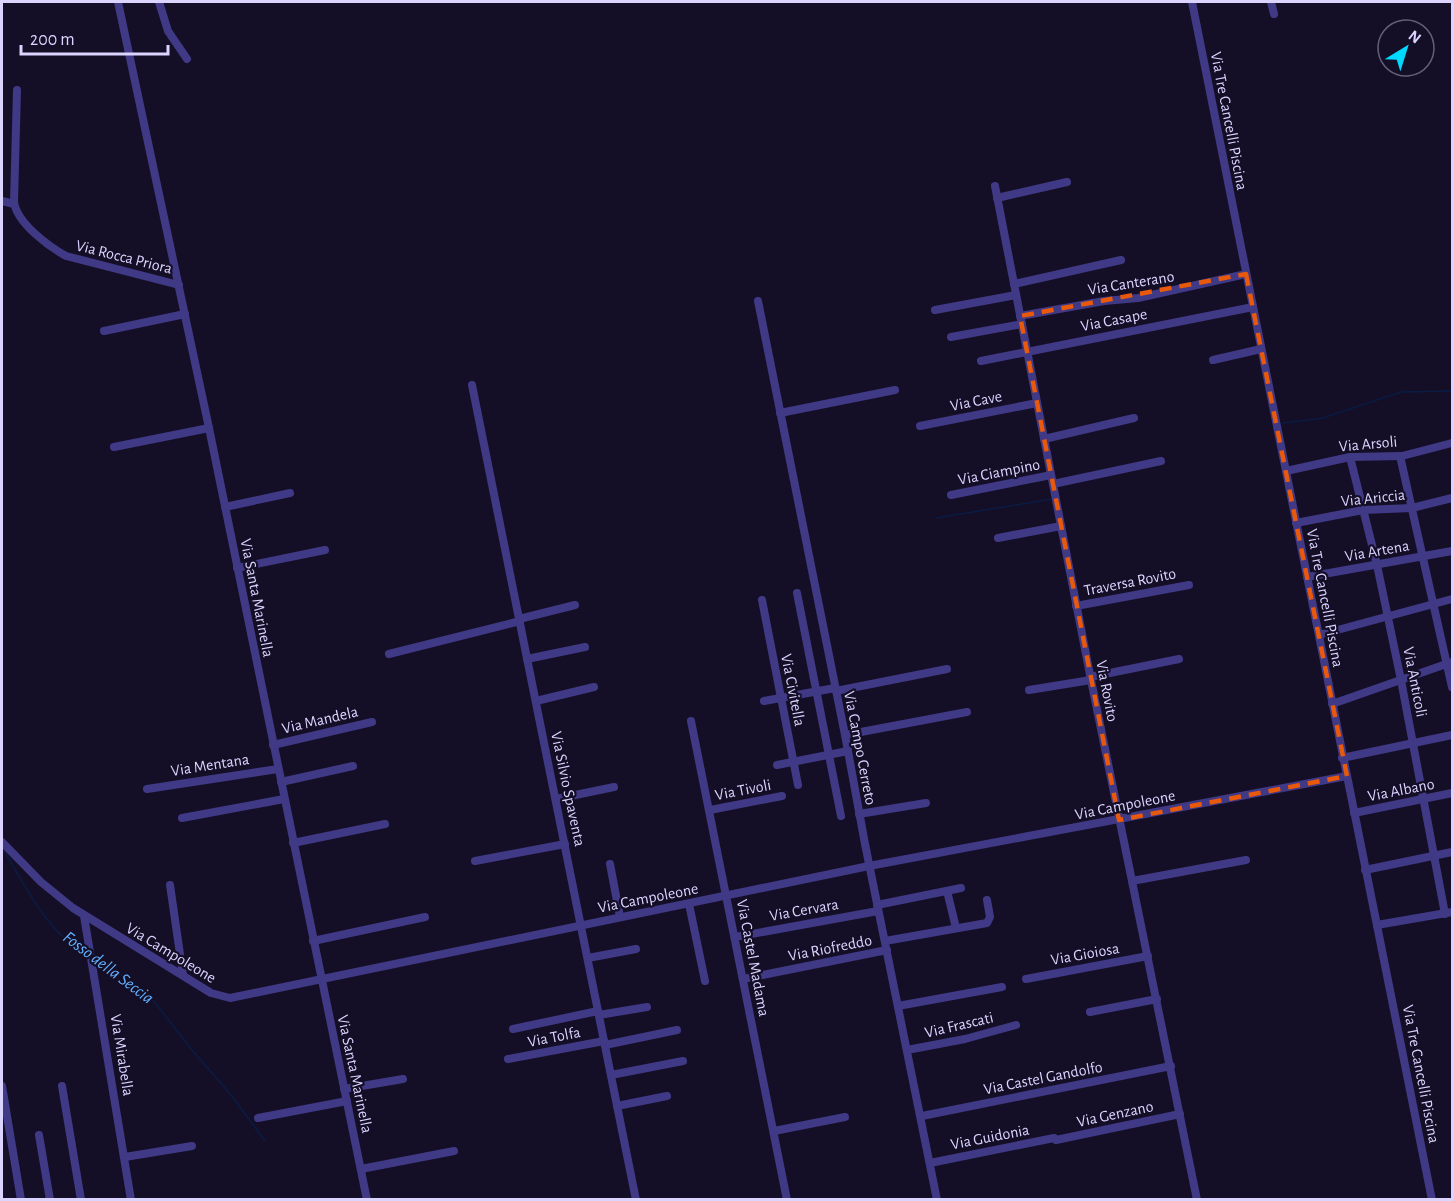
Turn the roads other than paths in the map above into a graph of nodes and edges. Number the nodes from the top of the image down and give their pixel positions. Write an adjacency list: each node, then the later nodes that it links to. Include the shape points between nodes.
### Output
1 (118, 2): 16 (street, Via Santa Marinella)
2 (159, 2): 6 (street, via 166,28)
3 (1192, 2): 14 (street, Via Tre Cancelli Piscina)
4 (1271, 2): 5 (street)
5 (1274, 14)
6 (187, 59)
7 (17, 90): 12 (street)
8 (1067, 182): 10 (street)
9 (995, 186): 10 (street, Via Rovito)
10 (997, 198): 15 (street, Via Rovito)
11 (2, 201): 12 (street)
12 (14, 204): 16 (street, Via Rocca Priora, via 23,222 63,255)
13 (1121, 260): 15 (street)
14 (1246, 274): 19 (street, Via Tre Cancelli Piscina); 22 (street, Via Canterano)
15 (1014, 284): 17 (street, Via Rovito)
16 (179, 285): 21 (street, Via Santa Marinella)
17 (1016, 295): 20 (street); 22 (street, Via Rovito)
18 (758, 301): 32 (street, Via Campo Cerreto)
19 (1253, 306): 25 (street, Via Tre Cancelli Piscina); 26 (street, Via Casape)
20 (936, 310)
21 (185, 314): 23 (street); 35 (street, Via Santa Marinella)
22 (1021, 320): 24 (street, Via Canterano); 26 (street, Via Rovito)
23 (104, 331)
24 (951, 337)
25 (1261, 349): 27 (street); 42 (street, Via Tre Cancelli Piscina)
26 (1028, 351): 28 (street, Via Casape); 31 (street, Via Rovito)
27 (1213, 360)
28 (981, 361)
29 (472, 385): 68 (street, Via Silvio Spaventa)
30 (894, 390): 32 (street)
31 (1037, 403): 34 (street, Via Cave); 36 (street, Via Rovito)
32 (780, 413): 80 (street, Via Campo Cerreto)
33 (1134, 418): 36 (street)
34 (920, 426)
35 (209, 429): 38 (street); 48 (street, Via Santa Marinella)
36 (1044, 439): 43 (street, Via Rovito)
37 (1452, 443): 39 (street, Via Arsoli)
38 (114, 447)
39 (1400, 456): 40 (street, Via Arsoli); 49 (street)
40 (1350, 457): 42 (street, Via Arsoli); 50 (street, Via Anticoli)
41 (1161, 461): 44 (street)
42 (1286, 471): 51 (street, Via Tre Cancelli Piscina)
43 (1052, 475): 44 (street, Via Rovito); 46 (street, Via Ciampino)
44 (1053, 484): 52 (street, Via Rovito)
45 (290, 493): 48 (street)
46 (951, 495)
47 (1452, 498): 49 (street, Via Ariccia)
48 (225, 507): 58 (street, Via Santa Marinella)
49 (1412, 508): 50 (street, Via Ariccia); 56 (street)
50 (1363, 510): 51 (street, Via Ariccia); 57 (street, Via Anticoli)
51 (1296, 523): 59 (street, Via Tre Cancelli Piscina)
52 (1061, 526): 53 (street); 66 (street, Via Rovito)
53 (998, 538)
54 (326, 550): 58 (street)
55 (1452, 550): 56 (street, Via Artena)
56 (1423, 556): 57 (street, Via Artena); 64 (street)
57 (1377, 565): 59 (street, Via Artena); 67 (street, Via Anticoli)
58 (237, 568): 93 (street, Via Santa Marinella)
59 (1307, 578): 69 (street, Via Tre Cancelli Piscina)
60 (1189, 585): 66 (street, Traversa Rovito)
61 (797, 593): 82 (street)
62 (1452, 599): 64 (street)
63 (762, 600): 83 (street, Via Civitella)
64 (1434, 604): 67 (street); 74 (street)
65 (575, 605): 68 (street)
66 (1076, 606): 76 (street, Via Rovito)
67 (1388, 617): 69 (street); 77 (street, Via Anticoli)
68 (519, 620): 71 (street); 72 (street, Via Silvio Spaventa)
69 (1319, 635): 86 (street, Via Tre Cancelli Piscina)
70 (585, 646): 72 (street)
71 (389, 654)
72 (527, 659): 84 (street, Via Silvio Spaventa)
73 (1179, 659): 76 (street)
74 (1450, 663): 77 (street); 79 (street)
75 (947, 669): 80 (street)
76 (1090, 678): 81 (street); 117 (street, Via Rovito)
77 (1401, 680): 86 (street); 92 (street, Via Anticoli)
78 (594, 687): 84 (street)
79 (1452, 687)
80 (836, 690): 82 (street); 90 (street, Via Campo Cerreto)
81 (1029, 690)
82 (817, 691): 83 (street); 95 (street)
83 (781, 698): 85 (street); 97 (street, Via Civitella)
84 (536, 701): 109 (street, Via Silvio Spaventa)
85 (764, 701)
86 (1332, 704): 96 (street, Via Tre Cancelli Piscina)
87 (967, 712): 90 (street)
88 (691, 721): 112 (street, Via Castel Madama)
89 (372, 722): 93 (street, Via Mandela)
90 (845, 735): 94 (street, Via Campo Cerreto)
91 (1452, 735): 92 (street)
92 (1413, 744): 96 (street); 110 (street, Via Anticoli)
93 (273, 745): 100 (street, Via Santa Marinella)
94 (848, 751): 95 (street); 114 (street, Via Campo Cerreto)
95 (829, 754): 97 (street); 115 (street)
96 (1342, 758): 101 (street, Via Tre Cancelli Piscina)
97 (793, 762): 98 (street); 103 (street, Via Civitella)
98 (777, 765)
99 (353, 766): 102 (street)
100 (278, 769): 102 (street, Via Santa Marinella); 105 (street, Via Mentana)
101 (1347, 776): 113 (street, Via Tre Cancelli Piscina); 117 (street, Via Campoleone)
102 (281, 782): 108 (street, Via Santa Marinella)
103 (798, 785)
104 (614, 787): 109 (street)
105 (147, 789)
106 (1452, 793): 110 (street, Via Albano)
107 (782, 796): 112 (street, Via Tivoli)
108 (284, 799): 116 (street); 120 (street, Via Santa Marinella)
109 (556, 799): 121 (street, Via Silvio Spaventa)
110 (1423, 799): 113 (street, Via Albano); 125 (street, Via Anticoli)
111 (926, 803): 114 (street)
112 (710, 810): 135 (street, Via Castel Madama)
113 (1354, 813): 130 (street, Via Tre Cancelli Piscina)
114 (859, 814): 129 (street, Via Campo Cerreto)
115 (841, 816)
116 (182, 818)
117 (1119, 820): 129 (street, Via Campoleone); 131 (street, Via Rovito)
118 (385, 824): 120 (street)
119 (2, 842): 122 (street, Via Campoleone)
120 (293, 843): 147 (street, Via Santa Marinella)
121 (565, 844): 127 (street); 143 (street, Via Silvio Spaventa)
122 (12, 852): 124 (street); 140 (street, Via Campoleone)
123 (1452, 852): 125 (street)
124 (4, 856)
125 (1434, 856): 130 (street); 139 (street, Via Anticoli)
126 (1246, 860): 131 (street)
127 (475, 861)
128 (610, 864): 142 (street)
129 (869, 866): 135 (street, Via Campoleone); 138 (street, Via Campo Cerreto)
130 (1365, 870): 144 (street, Via Tre Cancelli Piscina)
131 (1132, 881): 151 (street, Via Rovito)
132 (170, 885): 153 (street)
133 (961, 888): 134 (street, Via Cervara)
134 (947, 891): 138 (street, Via Cervara); 145 (street)
135 (727, 896): 137 (street, Via Campoleone); 146 (street, Via Castel Madama)
136 (987, 900): 145 (street, via 988,922)
137 (689, 904): 142 (street, Via Campoleone); 157 (street)
138 (878, 908): 146 (street, Via Cervara); 148 (street, Via Campo Cerreto)
139 (1449, 913): 144 (street)
140 (84, 916): 153 (street, Via Campoleone); 189 (street, Via Mirabella)
141 (425, 917): 147 (street)
142 (620, 917): 143 (street, Via Campoleone)
143 (582, 925): 152 (street, Via Silvio Spaventa); 154 (street, Via Campoleone)
144 (1377, 925): 201 (street, Via Tre Cancelli Piscina)
145 (956, 928): 148 (street)
146 (735, 937): 155 (street, Via Castel Madama)
147 (313, 941): 154 (street, Via Santa Marinella)
148 (885, 941): 150 (street, Via Campo Cerreto)
149 (636, 949): 152 (street)
150 (887, 950): 155 (street, Via Riofreddo); 160 (street, Via Campo Cerreto)
151 (1148, 956): 156 (street, Via Gioiosa); 159 (street, Via Rovito)
152 (588, 958): 163 (street, Via Silvio Spaventa)
153 (183, 975): 154 (street, Via Campoleone, via 226,999)
154 (321, 978): 176 (street, Via Santa Marinella)
155 (743, 979): 184 (street, Via Castel Madama)
156 (1026, 979)
157 (705, 981)
158 (1002, 987): 160 (street)
159 (1157, 999): 162 (street); 171 (street, Via Rovito)
160 (898, 1006): 168 (street, Via Campo Cerreto)
161 (647, 1007): 163 (street)
162 (1090, 1012)
163 (599, 1013): 165 (street); 167 (street, Via Silvio Spaventa)
164 (1016, 1025): 168 (street, Via Frascati)
165 (513, 1029)
166 (677, 1030): 167 (street, Via Tolfa)
167 (605, 1043): 169 (street, Via Tolfa); 172 (street, Via Silvio Spaventa)
168 (908, 1050): 181 (street, Via Campo Cerreto)
169 (508, 1059)
170 (684, 1061): 172 (street)
171 (1171, 1066): 180 (street, Via Rovito); 181 (street, Via Castel Gandolfo)
172 (611, 1075): 179 (street, Via Silvio Spaventa)
173 (403, 1079): 176 (street)
174 (2, 1086): 192 (street)
175 (62, 1086): 194 (street)
176 (344, 1089): 178 (street, Via Santa Marinella)
177 (667, 1096): 179 (street)
178 (347, 1101): 183 (street); 191 (street, Via Santa Marinella)
179 (618, 1106): 197 (street, Via Silvio Spaventa)
180 (1180, 1114): 186 (street, Via Genzano); 200 (street, Via Rovito)
181 (921, 1116): 190 (street, Via Campo Cerreto)
182 (845, 1117): 184 (street)
183 (258, 1118)
184 (774, 1131): 198 (street, Via Castel Madama)
185 (39, 1135): 193 (street)
186 (1055, 1139): 190 (street, Via Guidonia)
187 (192, 1146): 189 (street)
188 (454, 1151): 191 (street)
189 (125, 1157): 195 (street, Via Mirabella)
190 (930, 1163): 199 (street, Via Campo Cerreto)
191 (361, 1169): 196 (street, Via Santa Marinella)
192 (21, 1200)
193 (50, 1200)
194 (81, 1200)
195 (131, 1200)
196 (367, 1200)
197 (636, 1200)
198 (787, 1200)
199 (938, 1200)
200 (1197, 1200)
201 (1432, 1200)

